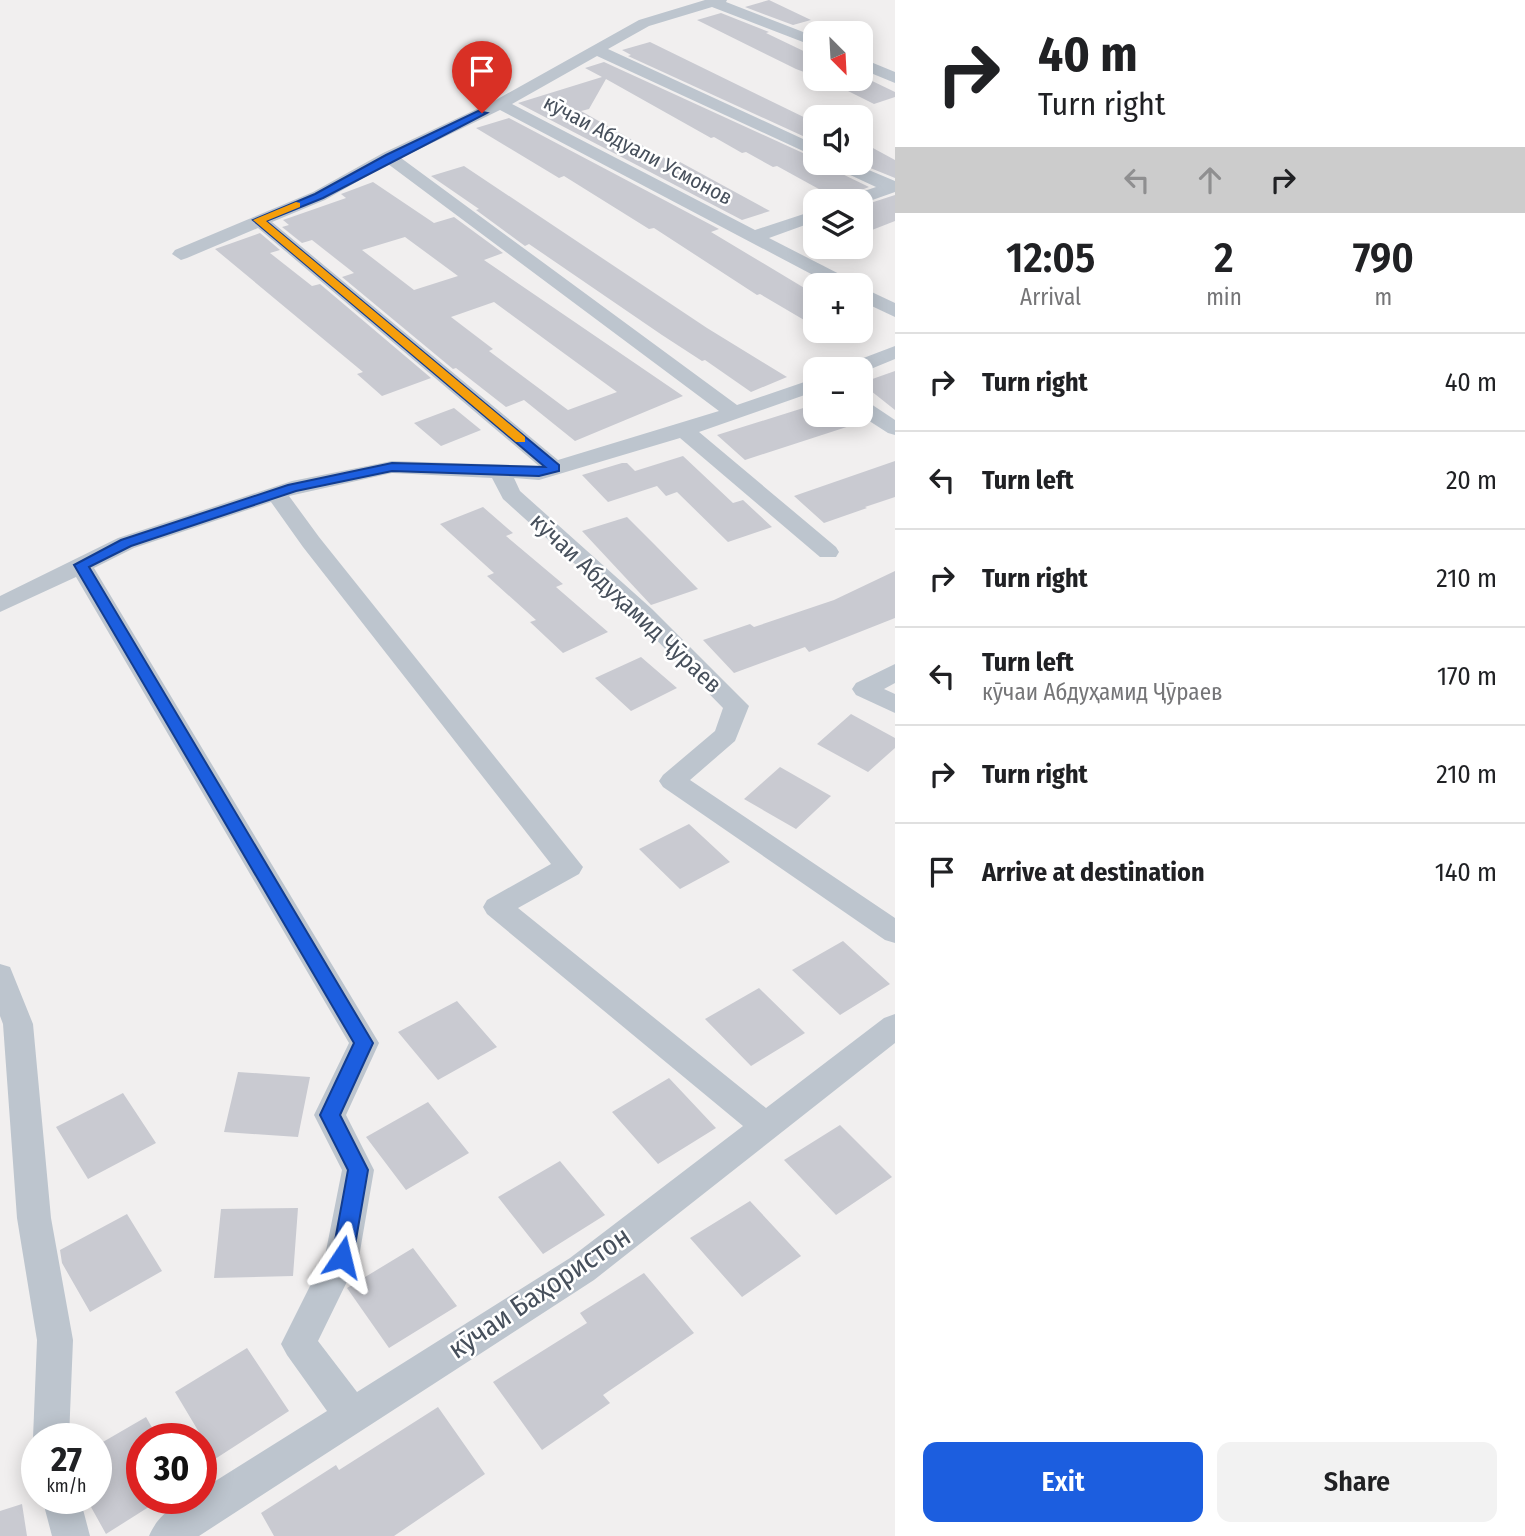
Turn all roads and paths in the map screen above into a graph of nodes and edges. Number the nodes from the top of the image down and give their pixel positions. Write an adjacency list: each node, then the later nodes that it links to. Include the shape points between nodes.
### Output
1 (717, 1): 2 (street); 3 (street, via 644,23)
2 (803, 37)
3 (597, 50): 6 (street); 7 (street)
4 (873, 68): 5 (street)
5 (895, 78)
6 (500, 104): 8 (street); 14 (street, кӯчаи Абдуали Усмонов)
7 (803, 146)
8 (389, 157): 12 (street, via 319,196); 22 (street)
9 (866, 175): 10 (street)
10 (893, 187): 11 (street)
11 (873, 194)
12 (259, 220): 15 (street); 26 (street)
13 (803, 220): 14 (street)
14 (754, 237): 16 (street, кӯчаи Абдуали Усмонов)
15 (181, 254)
16 (823, 273)
17 (873, 299): 18 (street)
18 (895, 311)
19 (895, 352): 20 (street)
20 (873, 361)
21 (803, 388): 22 (street)
22 (734, 412): 25 (street)
23 (873, 414): 24 (street)
24 (895, 429)
25 (684, 430): 26 (street); 29 (street)
26 (554, 468): 27 (street)
27 (499, 471): 28 (street, via 392,467); 34 (street, кӯчаи Абдуҳамид Ҷӯраев, via 510,494 644,614 736,706 726,735 672,781)
28 (276, 493): 30 (street, via 126,543); 37 (street, via 569,867 497,907)
29 (828, 552)
30 (81, 565): 31 (street); 38 (street, via 364,1043 330,1115 358,1170 342,1257 299,1344)
31 (0, 605)
32 (895, 672): 33 (street, via 865,689)
33 (895, 705)
34 (895, 932)
35 (0, 975): 39 (street, via 18,1024 34,1218 55,1340)
36 (895, 1026): 37 (street, кӯчаи Баҳористон)
37 (766, 1126): 38 (street, кӯчаи Баҳористон, via 582,1269)
38 (352, 1415): 42 (street, кӯчаи Баҳористон)
39 (52, 1423)
40 (65, 1514): 41 (street)
41 (71, 1536)
42 (169, 1536)

